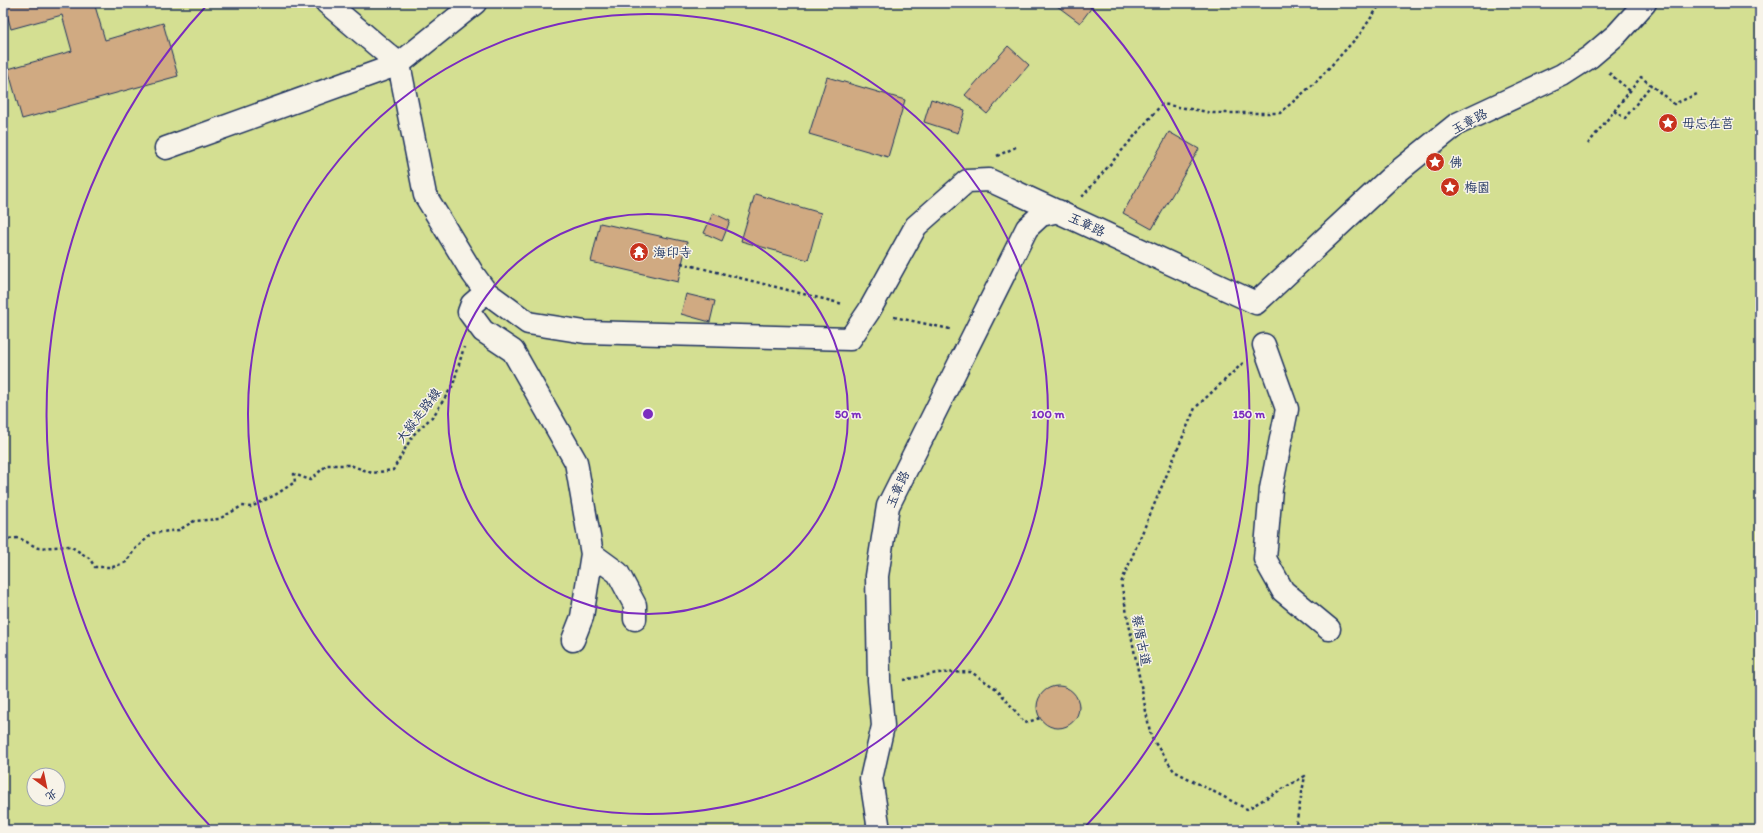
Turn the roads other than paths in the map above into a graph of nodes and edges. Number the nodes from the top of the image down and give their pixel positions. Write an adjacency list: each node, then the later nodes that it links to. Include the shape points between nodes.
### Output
1 (327, 3): 4 (street)
2 (475, 3): 4 (street)
3 (1645, 3): 6 (street, 玉章路, via 1617,34 1590,58 1562,76 1457,124 1391,177 1256,303)
4 (399, 64): 5 (street); 7 (street, via 425,195)
5 (166, 148)
6 (1058, 211): 7 (street, via 989,180 967,181 916,226 869,311 850,339 585,332 528,323); 13 (street, 玉章路, via 1041,215 1027,228 888,506 877,576 878,680 883,726 870,779)
7 (486, 292): 9 (street, via 472,304 469,312 483,331 513,351 576,462)
8 (1264, 344): 11 (street, via 1287,409 1271,489 1265,559 1283,591)
9 (592, 554): 10 (street, via 618,573 635,605); 12 (street, via 582,617)
10 (635, 619)
11 (1329, 629)
12 (573, 640)
13 (879, 830)

